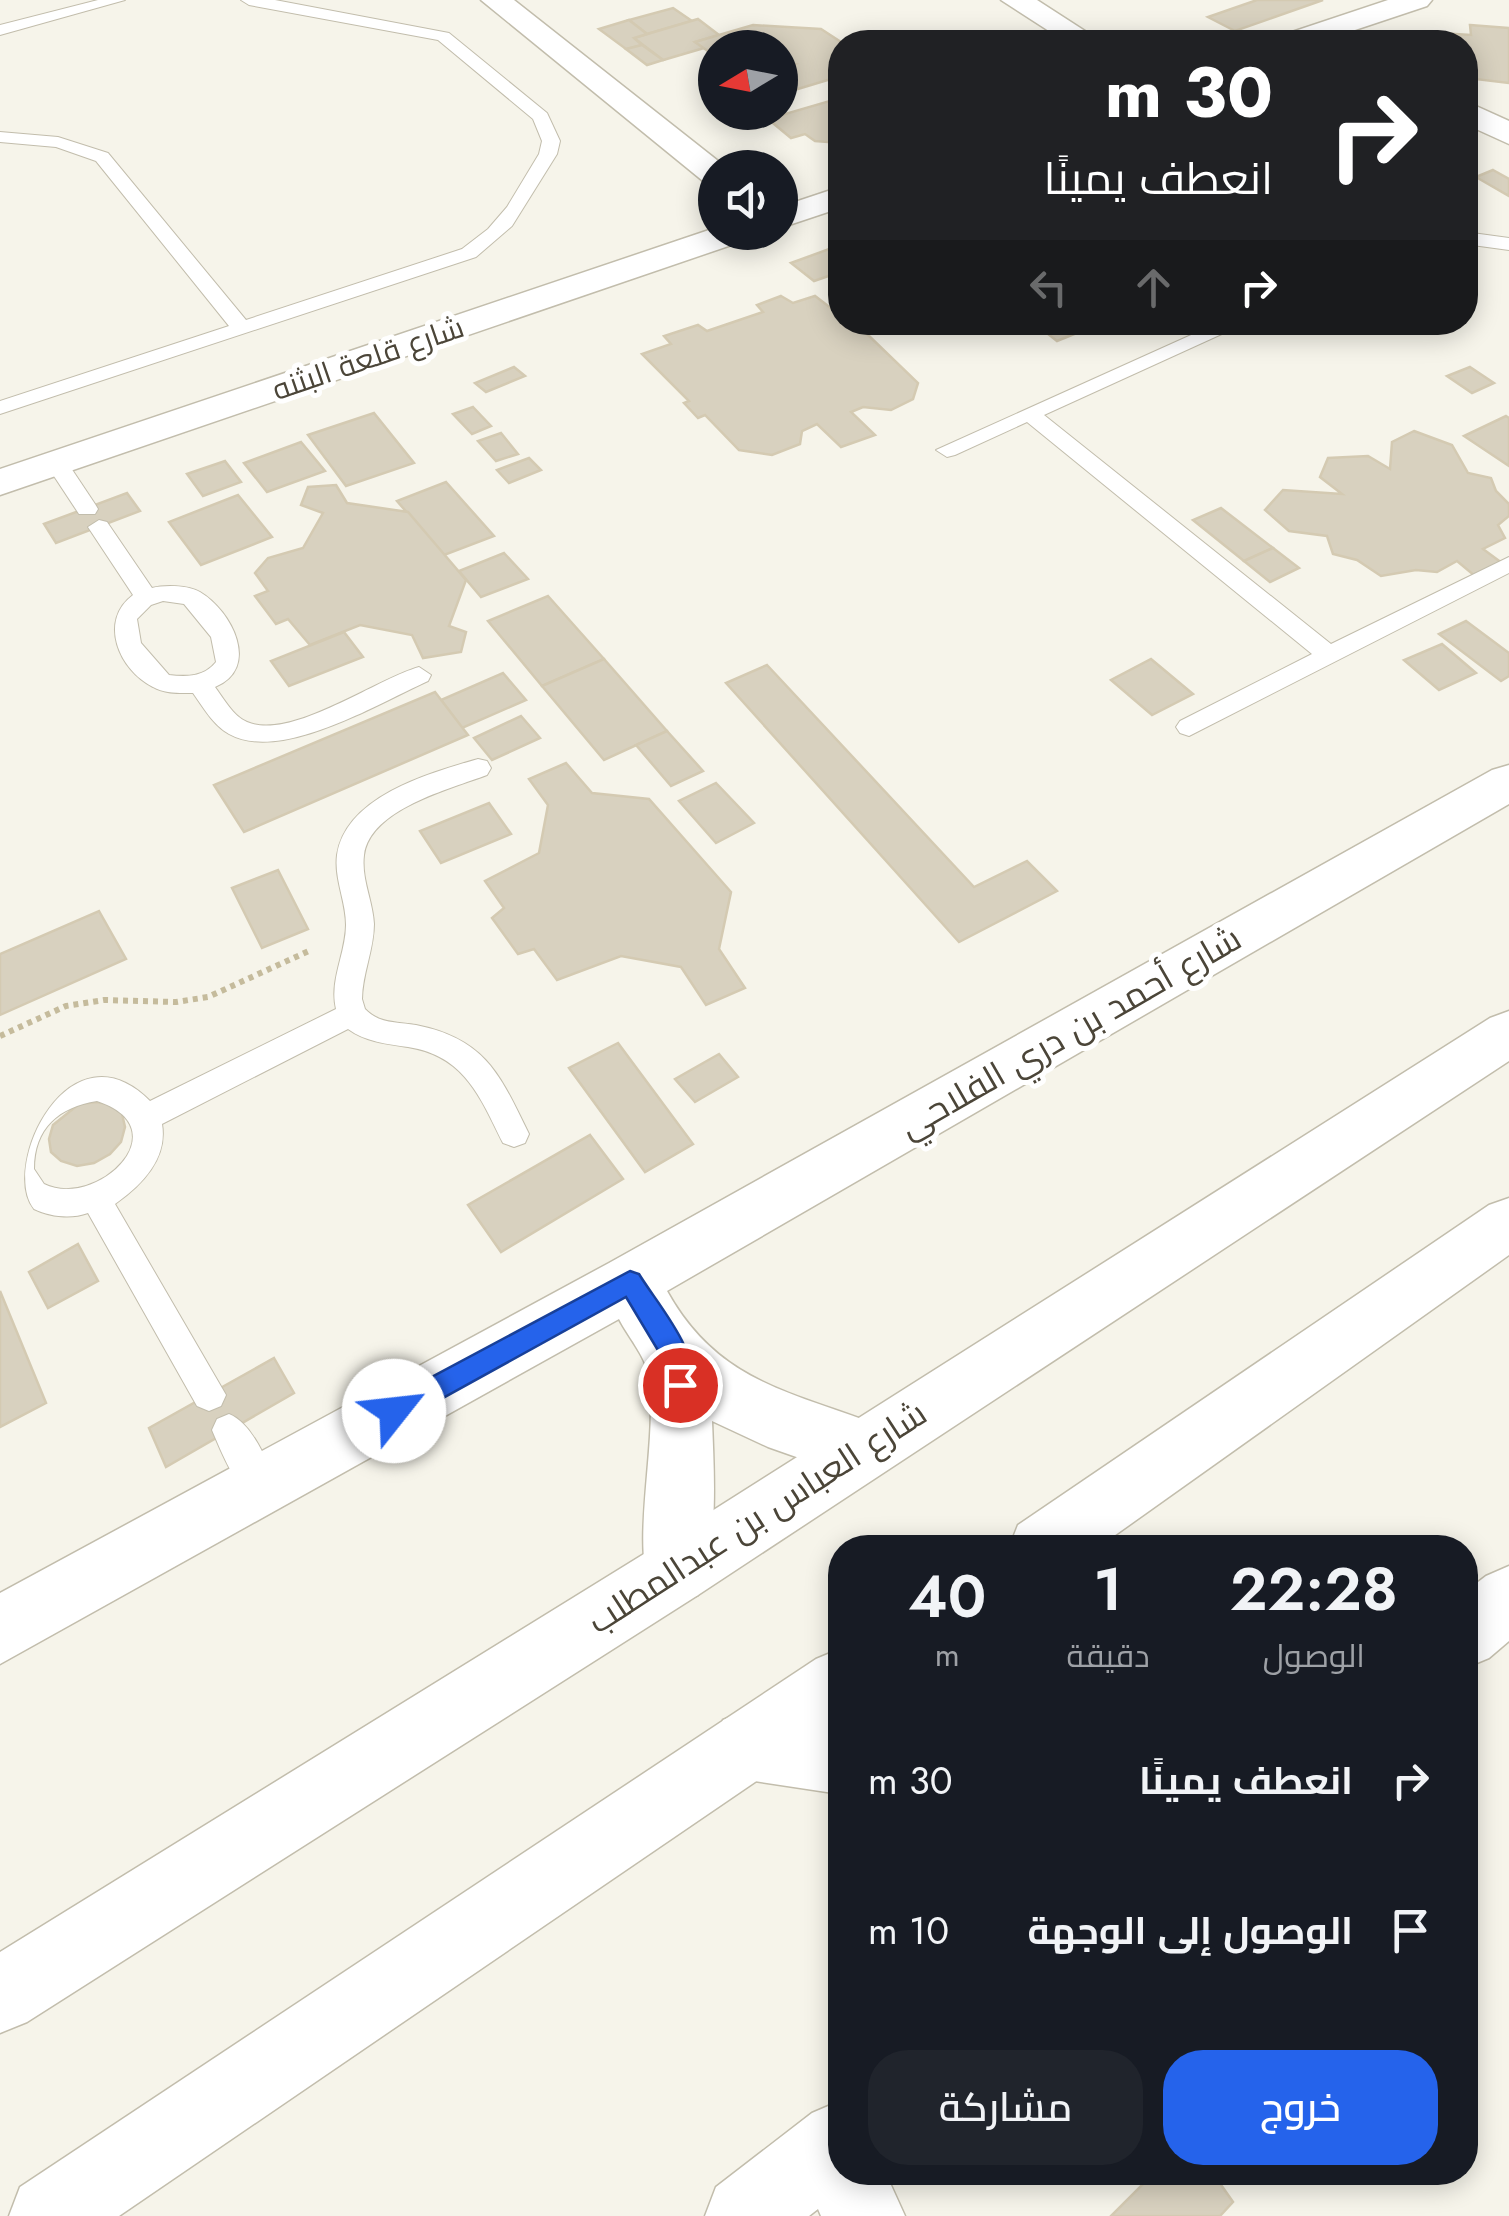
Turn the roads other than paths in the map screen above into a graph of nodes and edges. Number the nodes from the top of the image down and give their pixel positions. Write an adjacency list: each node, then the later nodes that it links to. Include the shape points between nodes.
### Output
1 (116, 0): 6 (lane)
2 (249, 0): 18 (lane, via 443,36 541,117 551,141 492,240)
3 (496, 0): 12 (street)
4 (1016, 0): 7 (street)
5 (1417, 0): 8 (street)
6 (0, 30)
7 (1067, 30)
8 (1348, 30)
9 (1478, 118): 10 (street)
10 (1509, 134)
11 (0, 136): 18 (lane, via 58,142 102,158)
12 (698, 160)
13 (828, 201): 14 (street)
14 (798, 212)
15 (1478, 240): 16 (lane)
16 (1509, 244)
17 (698, 245): 23 (street, شارع قلعة البثنه)
18 (242, 328): 20 (lane)
19 (1209, 335): 21 (lane)
20 (0, 408)
21 (1030, 414): 22 (lane); 27 (lane)
22 (947, 450)
23 (56, 464): 24 (street, شارع قلعة البثنه); 26 (lane)
24 (0, 483)
25 (1506, 570): 27 (lane)
26 (146, 597): 29 (lane, via 124,613 124,633 160,682); 29 (lane, via 191,598 228,645 226,667)
27 (1328, 655): 30 (lane)
28 (419, 675): 29 (lane, via 296,728 261,735 232,726)
29 (200, 684)
30 (1189, 727)
31 (478, 768): 33 (lane, via 379,812 360,831 350,853 360,926 348,994)
32 (1509, 782): 40 (street, شارع أحمد بن دري الفلاحي)
33 (352, 1014): 35 (lane); 36 (lane, via 384,1032 456,1047 474,1061)
34 (1509, 1033): 44 (street, شارع العباس بن عبدالمطلب)
35 (147, 1117): 37 (lane, via 119,1092 73,1092 51,1103 18,1137); 38 (lane, via 146,1154 135,1172)
36 (514, 1134)
37 (8, 1179): 38 (lane, via 47,1201)
38 (96, 1198): 42 (lane)
39 (1509, 1223): 46 (street)
40 (630, 1282): 41 (street); 45 (street, شارع أحمد بن دري الفلاحي)
41 (678, 1360): 44 (street, via 763,1414); 47 (street, via 682,1462)
42 (209, 1395)
43 (229, 1430): 45 (lane)
44 (863, 1448): 47 (street, شارع العباس بن عبدالمطلب)
45 (260, 1485): 50 (street, شارع أحمد بن دري الفلاحي)
46 (1060, 1535)
47 (675, 1572): 54 (street, شارع العباس بن عبدالمطلب)
48 (1509, 1599): 49 (street)
49 (1478, 1624)
50 (0, 1630)
51 (828, 1691): 52 (street)
52 (748, 1745): 53 (street); 56 (street)
53 (828, 1756)
54 (0, 1995)
55 (828, 2177): 57 (street)
56 (49, 2216)
57 (744, 2216)

